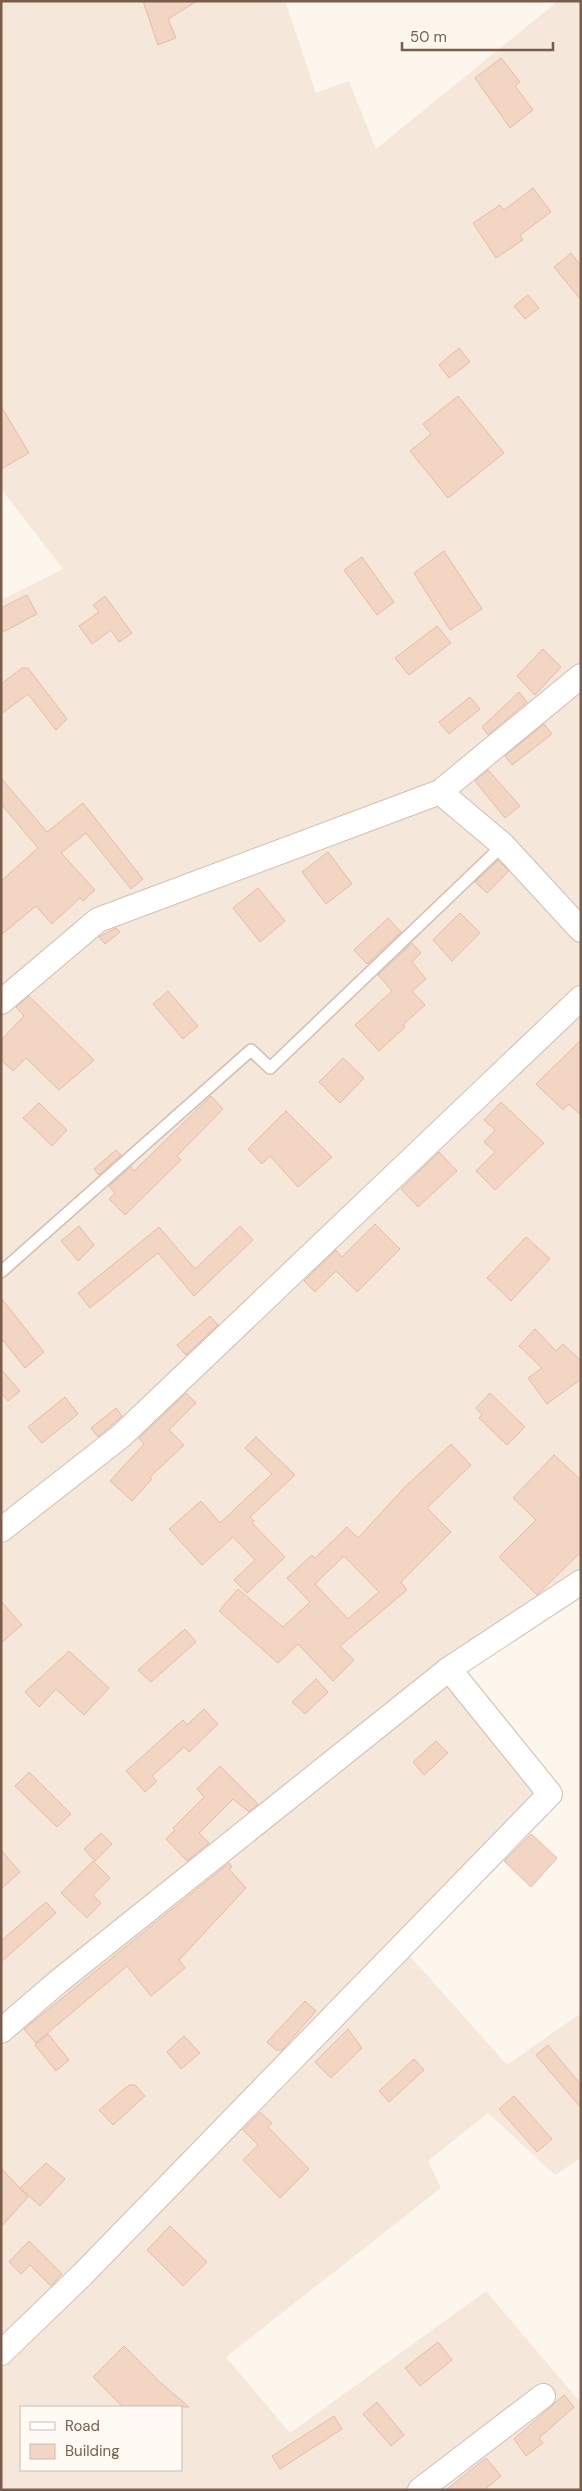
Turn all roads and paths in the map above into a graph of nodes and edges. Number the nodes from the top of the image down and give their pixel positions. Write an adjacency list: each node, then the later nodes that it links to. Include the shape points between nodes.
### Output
1 (581, 676): 2 (street)
2 (440, 792): 3 (street); 6 (street, via 98,920)
3 (503, 845): 4 (street); 7 (lane, via 270,1068 251,1050)
4 (581, 930)
5 (581, 998): 8 (street, via 121,1436)
6 (1, 1002)
7 (1, 1272)
8 (1, 1530)
9 (581, 1582): 10 (street)
10 (449, 1669): 11 (street); 12 (street, via 550,1794 82,2275)
11 (1, 2031)
12 (1, 2353)
13 (543, 2396): 14 (street)
14 (420, 2490)

